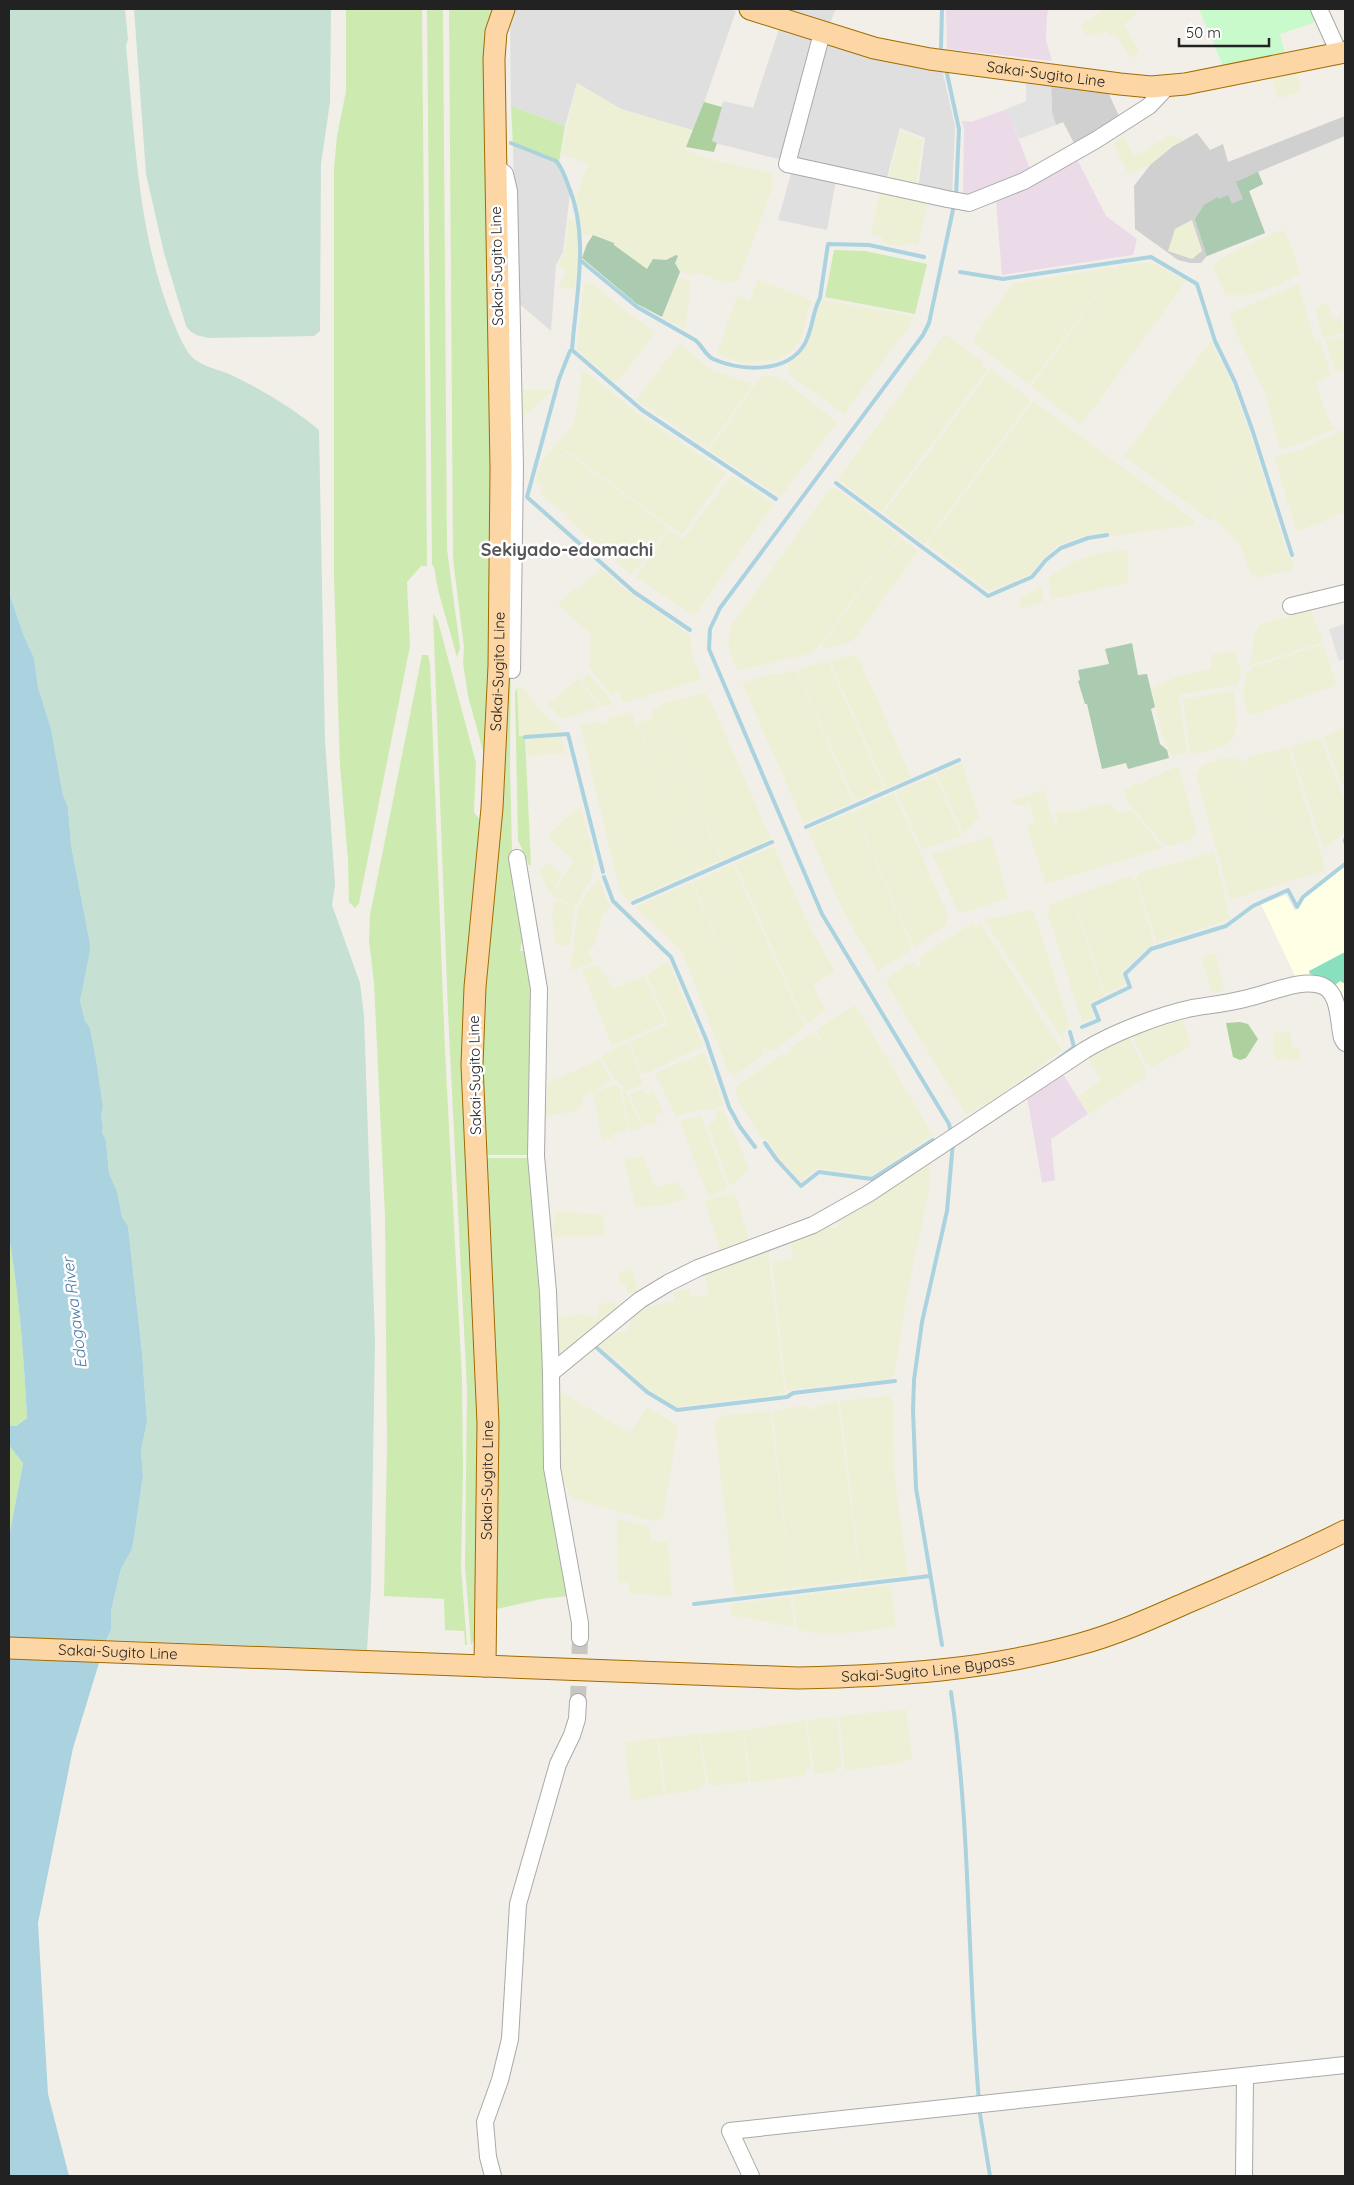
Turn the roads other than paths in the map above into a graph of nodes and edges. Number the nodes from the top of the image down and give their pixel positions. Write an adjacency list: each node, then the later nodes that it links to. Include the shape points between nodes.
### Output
1 (504, 9): 7 (main road, Sakai-Sugito Line, via 494,44)
2 (750, 9): 4 (main road, Sakai-Sugito Line)
3 (1318, 9): 5 (street)
4 (822, 33): 6 (main road, Sakai-Sugito Line, via 930,59 1120,84); 6 (street, via 786,164 969,203 1024,181 1088,145 1149,106)
5 (1343, 57): 6 (main road, Sakai-Sugito Line)
6 (1167, 86)
7 (495, 165): 10 (street, via 505,174 509,201 515,476); 17 (main road, Sakai-Sugito Line, via 501,469 499,656 492,808 472,1065 487,1383)
8 (1345, 593): 9 (street)
9 (1291, 606)
10 (512, 670)
11 (517, 858): 13 (street, via 539,989 536,1156 548,1292)
12 (1345, 1043): 13 (street, via 1335,999 1328,990 1311,984 1190,1009 1102,1040 868,1194 813,1225 698,1268 668,1283 640,1300)
13 (551, 1373): 15 (street, via 552,1468)
14 (1345, 1531): 17 (main road, Sakai-Sugito Line Bypass, via 1128,1628 1081,1644 973,1667 871,1676 798,1678)
15 (580, 1638)
16 (9, 1648): 17 (main road, Sakai-Sugito Line)
17 (485, 1666)
18 (578, 1702): 21 (street, via 575,1727 558,1764 518,1904 510,2039 485,2122)
19 (1345, 2065): 20 (street)
20 (1245, 2077): 22 (street, via 730,2131); 23 (street)
21 (493, 2176)
22 (751, 2176)
23 (1244, 2176)

